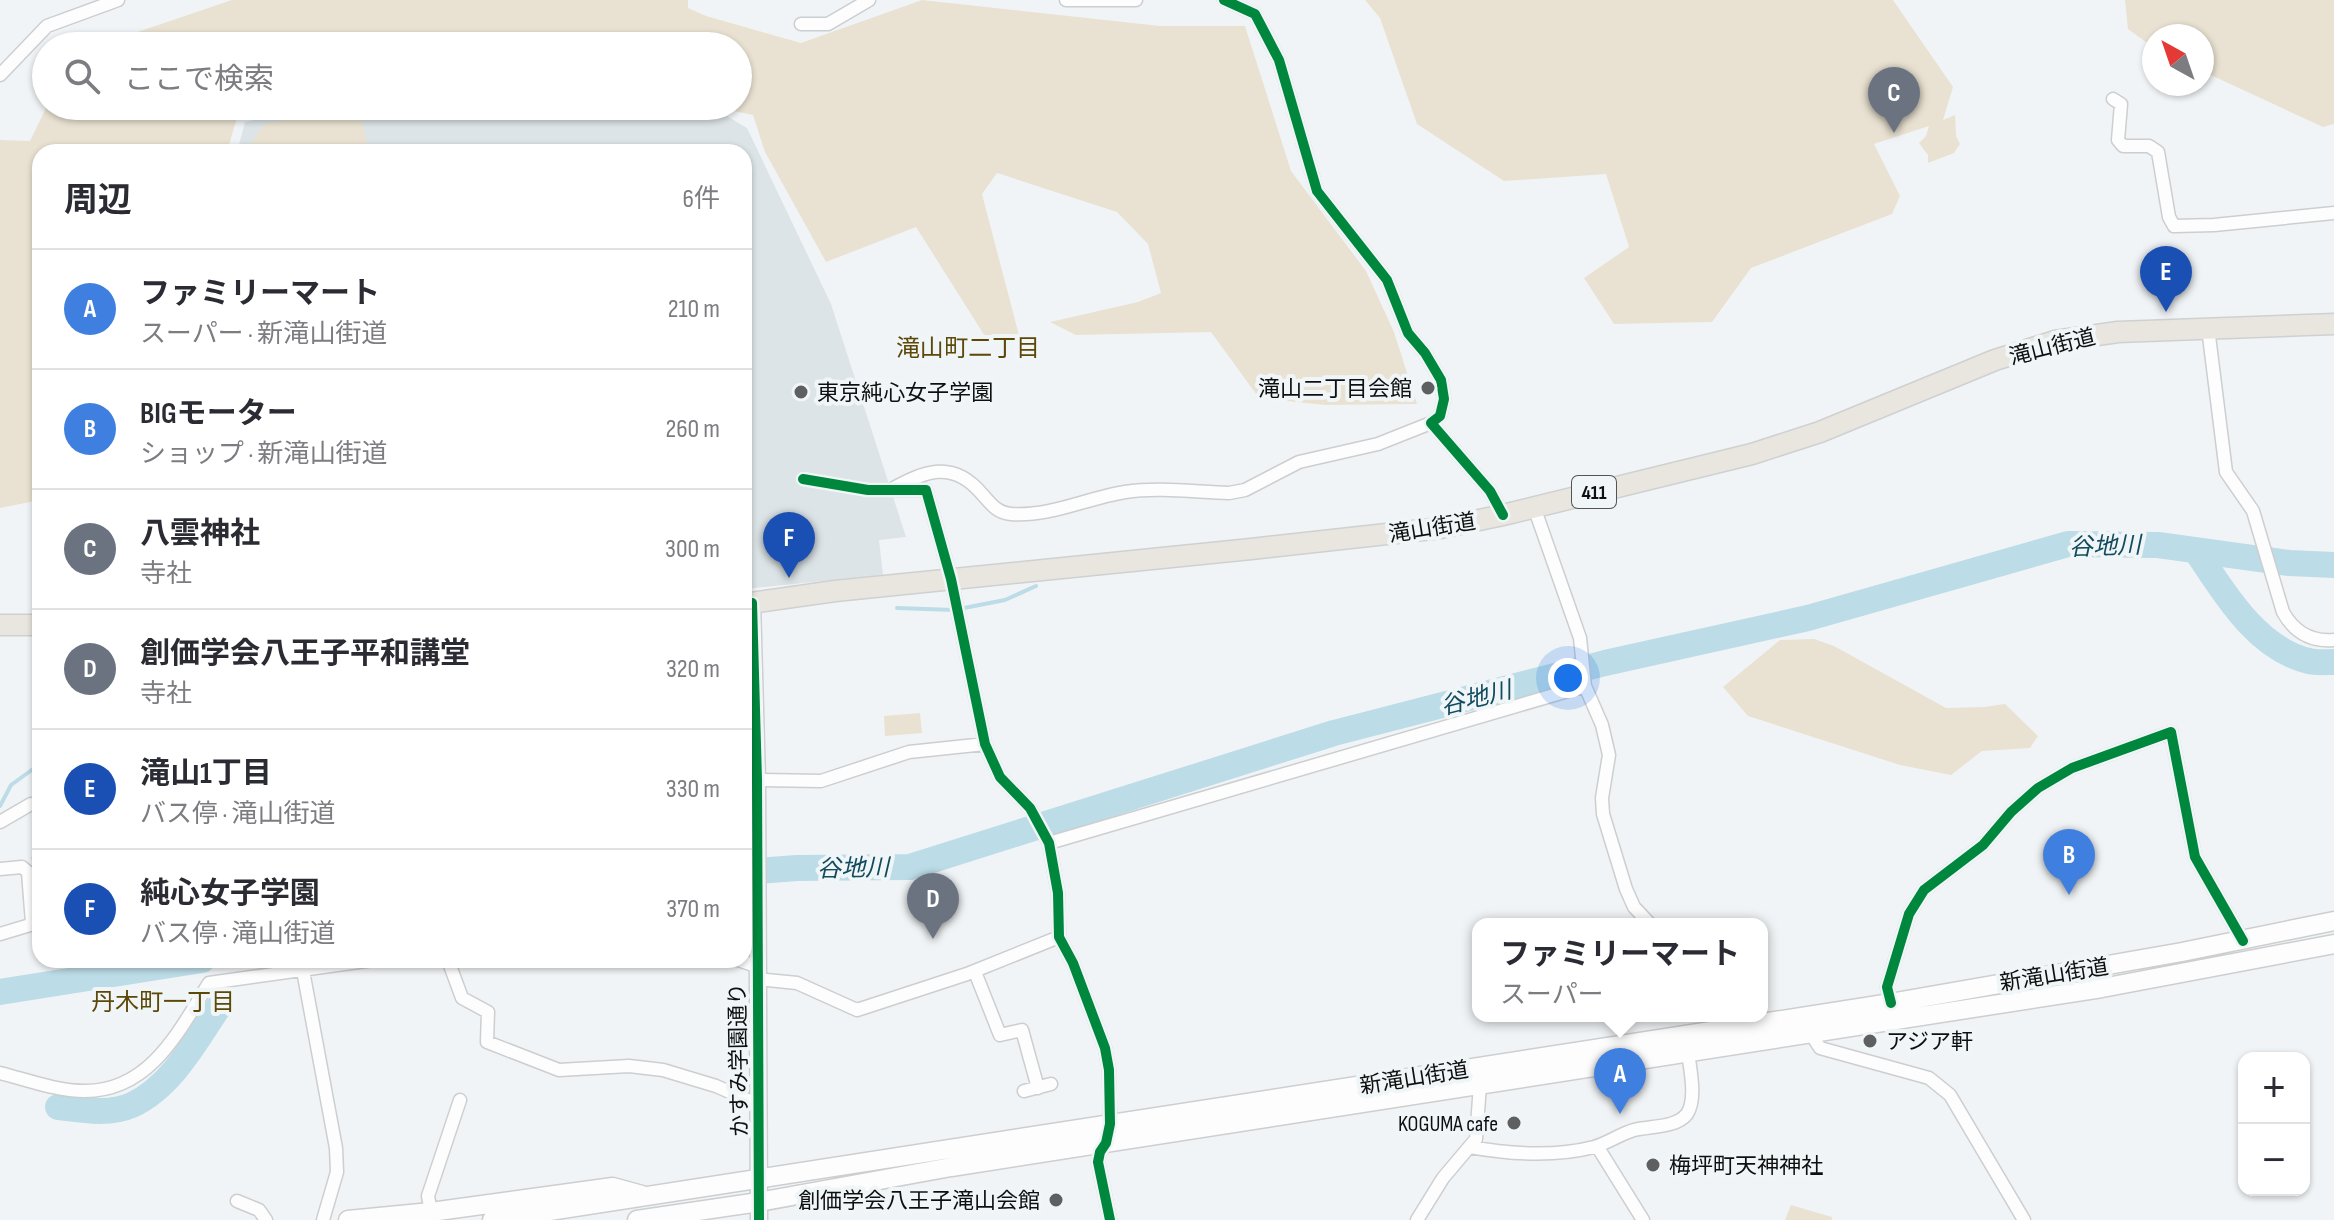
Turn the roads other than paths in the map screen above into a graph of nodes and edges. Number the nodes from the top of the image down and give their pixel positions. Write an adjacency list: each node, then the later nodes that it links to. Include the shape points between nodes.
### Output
1 (118, 0): 8 (street)
2 (869, 0): 7 (street, via 828,24)
3 (1066, 0): 6 (street)
4 (1136, 0): 6 (street)
5 (1224, 0): 15 (street, via 1255,14 1279,60 1317,191 1387,280 1408,333 1441,380 1444,399 1440,416)
6 (1083, 1)
7 (801, 24)
8 (41, 32)
9 (32, 42): 10 (street)
10 (0, 75)
11 (2113, 99): 12 (street, via 2121,104 2118,140 2123,146 2149,146 2158,152 2174,226)
12 (2334, 213)
13 (2334, 324): 14 (highway, 滝山街道 / 411)
14 (2208, 328): 18 (highway, 滝山街道 / 411, via 2055,341 1784,444); 24 (street, via 2226,472 2253,511 2292,627 2307,637)
15 (1431, 423): 17 (street, via 1378,444 1299,462 1229,493 1129,491 1038,514 1008,514 995,509 963,476 920,473); 19 (street, via 1490,491)
16 (803, 479): 17 (street)
17 (889, 490): 20 (street, via 926,490)
18 (1534, 507): 19 (highway, 滝山街道 / 411); 26 (street, via 1581,643)
19 (1503, 515): 20 (highway, 滝山街道 / 411, via 1393,535)
20 (951, 579): 21 (highway, 滝山街道 / 411); 27 (street)
21 (752, 603)
22 (0, 625): 23 (highway)
23 (32, 625)
24 (2334, 640)
25 (752, 682): 28 (street)
26 (1584, 683): 32 (street); 35 (street, via 1609,755 1603,814 1626,889)
27 (985, 744): 28 (street, via 909,752 821,781); 32 (street, via 1000,777 1030,808)
28 (757, 780): 31 (street)
29 (31, 804): 30 (street)
30 (0, 822)
31 (752, 834): 46 (street, かすみ学園通り)
32 (1048, 842): 39 (street, via 1058,893)
33 (0, 869): 34 (street, via 22,867 28,872)
34 (32, 897)
35 (1644, 918)
36 (2334, 921): 40 (main road, 新滝山街道)
37 (32, 923): 38 (street)
38 (0, 934)
39 (1059, 937): 47 (street); 59 (street, via 1105,1048)
40 (2243, 941): 48 (main road, 新滝山街道); 48 (street, via 2195,857 2171,732 2072,768 2038,788 1983,845 1924,890 1909,914 1887,987)
41 (2334, 944): 51 (main road, 新滝山街道, via 2172,976)
42 (282, 968): 54 (street, via 209,983 176,1036 150,1067 128,1081 86,1091)
43 (303, 968): 72 (street, via 336,1148 337,1172)
44 (451, 968): 58 (street, via 462,998 488,1012 487,1042 559,1070 663,1070)
45 (750, 968): 46 (street)
46 (756, 972): 47 (street, via 797,983 857,1010); 58 (street, かすみ学園通り)
47 (975, 972): 56 (street, via 1000,1035 1022,1030 1045,1086)
48 (1891, 1003): 49 (main road, 新滝山街道)
49 (1768, 1017)
50 (1722, 1022): 53 (main road, 新滝山街道)
51 (1811, 1034): 52 (main road, 新滝山街道); 79 (street, via 1820,1048 1929,1078 1950,1095)
52 (1688, 1052): 53 (main road, 新滝山街道); 62 (street, via 1691,1105 1686,1116)
53 (1604, 1056): 55 (main road, 新滝山街道); 59 (main road, 新滝山街道)
54 (0, 1073)
55 (1480, 1085): 61 (main road, 新滝山街道); 64 (street, via 1476,1139)
56 (1024, 1091)
57 (460, 1100): 63 (street)
58 (759, 1105): 65 (street, かすみ学園通り)
59 (1110, 1124): 61 (street); 65 (main road, 新滝山街道)
60 (430, 1141): 63 (street)
61 (1106, 1143): 68 (main road, 新滝山街道, via 951,1167); 76 (street, via 1098,1162)
62 (1597, 1146): 64 (street, via 1569,1152); 78 (street)
63 (444, 1147): 69 (street, via 428,1196)
64 (1470, 1147): 77 (street)
65 (759, 1179): 66 (main road, 新滝山街道); 68 (street, かすみ学園通り)
66 (647, 1196): 69 (main road, via 613,1187); 74 (main road, 新滝山街道)
67 (237, 1201): 71 (street, via 259,1210)
68 (759, 1211): 70 (main road, 新滝山街道)
69 (431, 1212): 73 (main road)
70 (658, 1218): 75 (main road, 新滝山街道)
71 (266, 1220)
72 (323, 1220)
73 (348, 1220)
74 (492, 1220)
75 (637, 1220)
76 (1110, 1220)
77 (1417, 1220)
78 (1643, 1220)
79 (2024, 1220)

